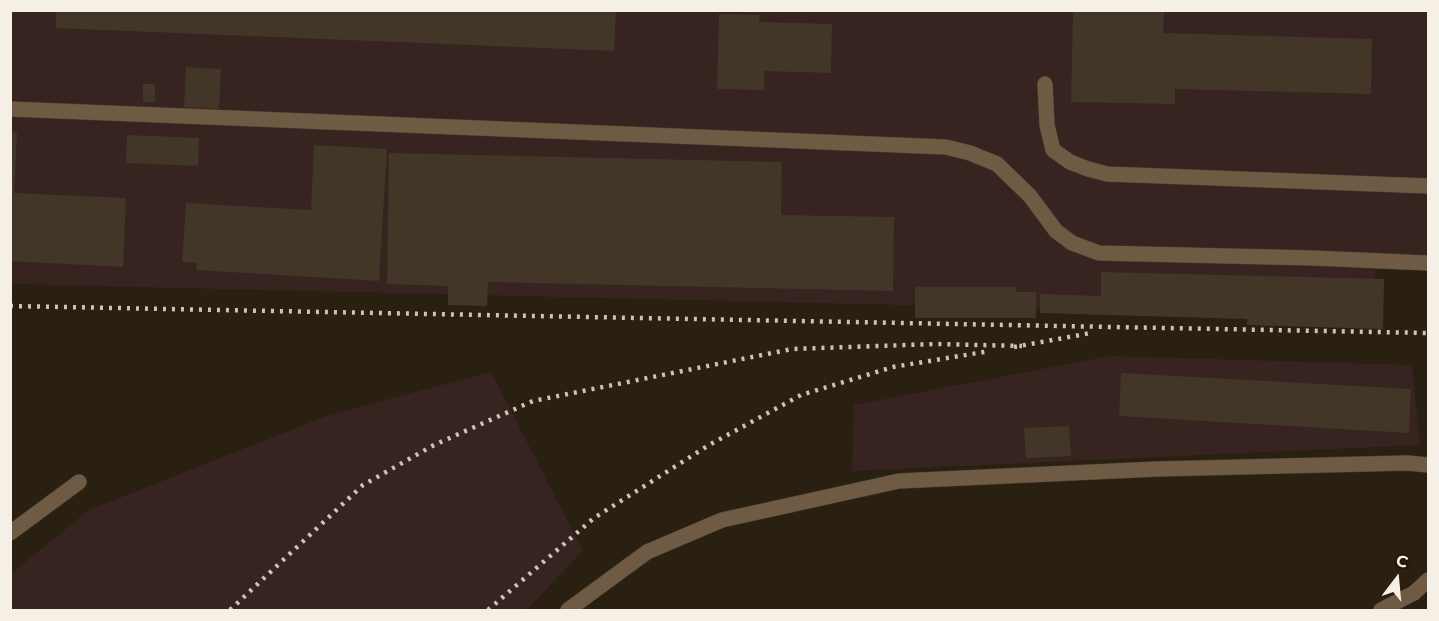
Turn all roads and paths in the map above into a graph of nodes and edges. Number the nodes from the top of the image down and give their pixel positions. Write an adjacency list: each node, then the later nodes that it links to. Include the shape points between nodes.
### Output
1 (1045, 84): 3 (street, via 1053,150 1088,169 1107,174)
2 (10, 109): 4 (street, via 946,147 997,164 1030,196 1056,231 1072,243 1099,253)
3 (1428, 186)
4 (1428, 263)
5 (1428, 465): 9 (street, via 1157,469 899,482 722,520 647,552)
6 (79, 482): 7 (street)
7 (10, 533)
8 (1428, 580): 10 (street, via 1414,593)
9 (568, 610)
10 (1382, 610)

